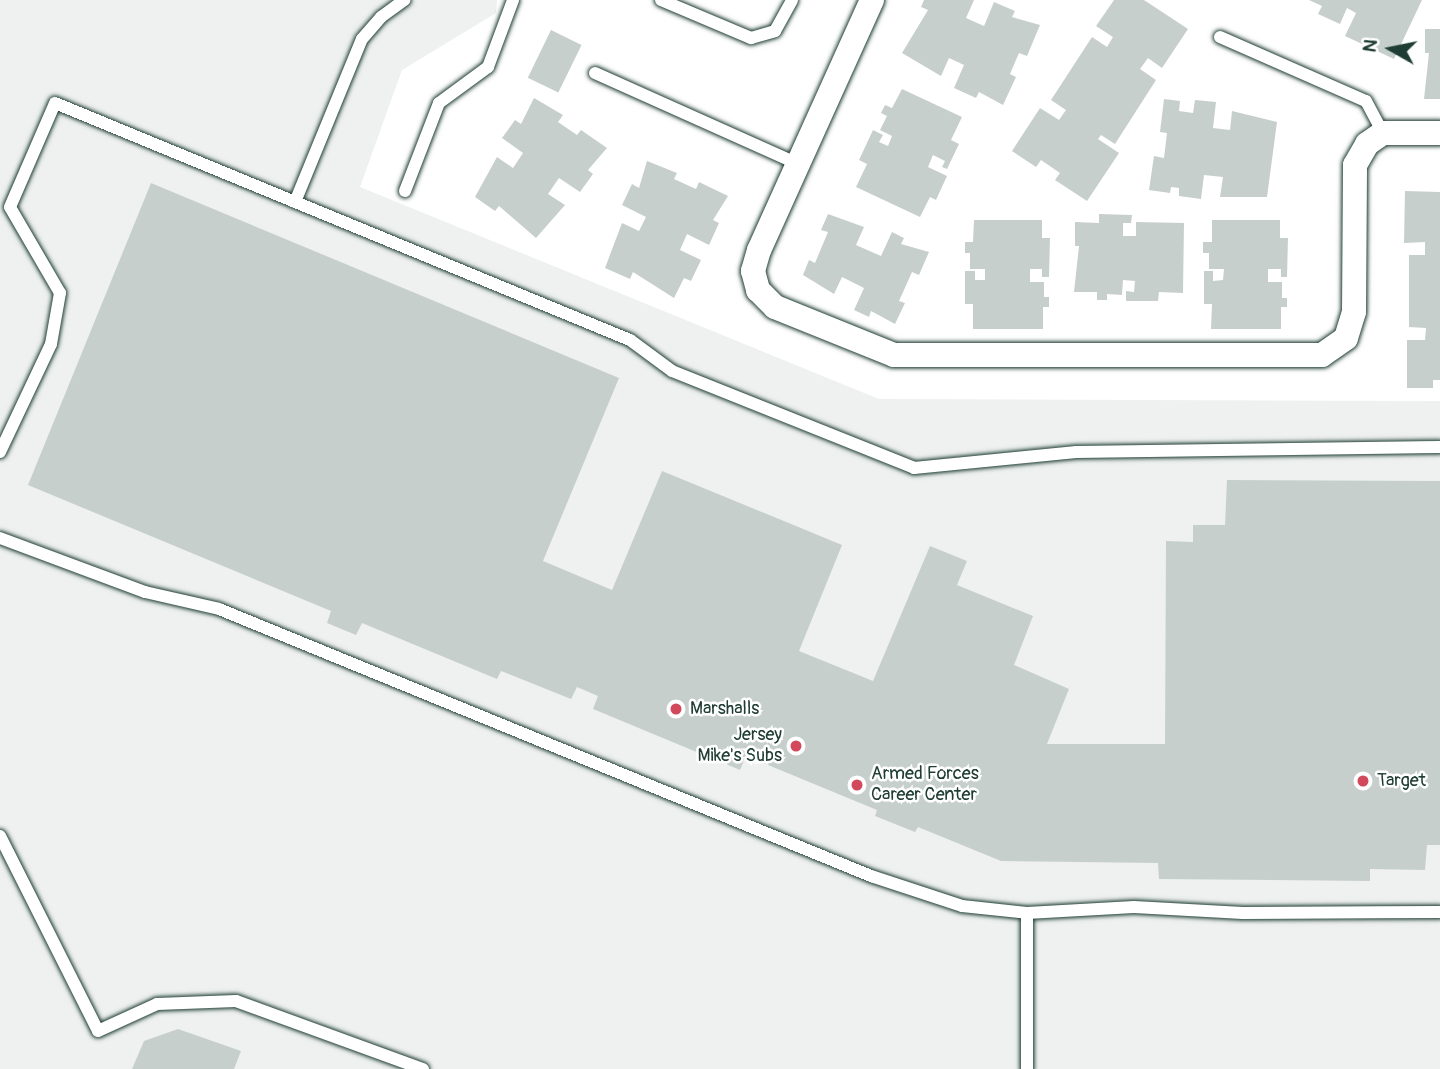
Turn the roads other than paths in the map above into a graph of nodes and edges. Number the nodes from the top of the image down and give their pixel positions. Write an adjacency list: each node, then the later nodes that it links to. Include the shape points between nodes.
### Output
1 (404, 0): 12 (lane, via 381,17 362,40)
2 (513, 0): 11 (lane, via 488,68 439,103)
3 (661, 0): 4 (lane, via 751,38 775,31)
4 (792, 0)
5 (872, 0): 10 (street)
6 (1220, 37): 8 (lane, via 1366,101)
7 (595, 73): 10 (lane)
8 (1383, 132): 9 (street); 10 (street, via 1367,144 1355,164 1354,312 1346,338 1322,355 894,355 775,307 758,290 754,261)
9 (1440, 133)
10 (798, 164)
11 (405, 191)
12 (295, 202): 13 (lane, via 630,340 671,371 914,468 1076,452); 14 (lane, via 55,103 10,207 60,293 51,344)
13 (1440, 447)
14 (0, 452)
15 (0, 538): 18 (lane, via 145,592 219,609 871,876 962,906)
16 (0, 836): 19 (lane, via 97,1031 157,1004 236,1001)
17 (1440, 912): 18 (lane, via 1243,913 1134,907)
18 (1027, 913): 20 (lane)
19 (423, 1069)
20 (1027, 1069)

